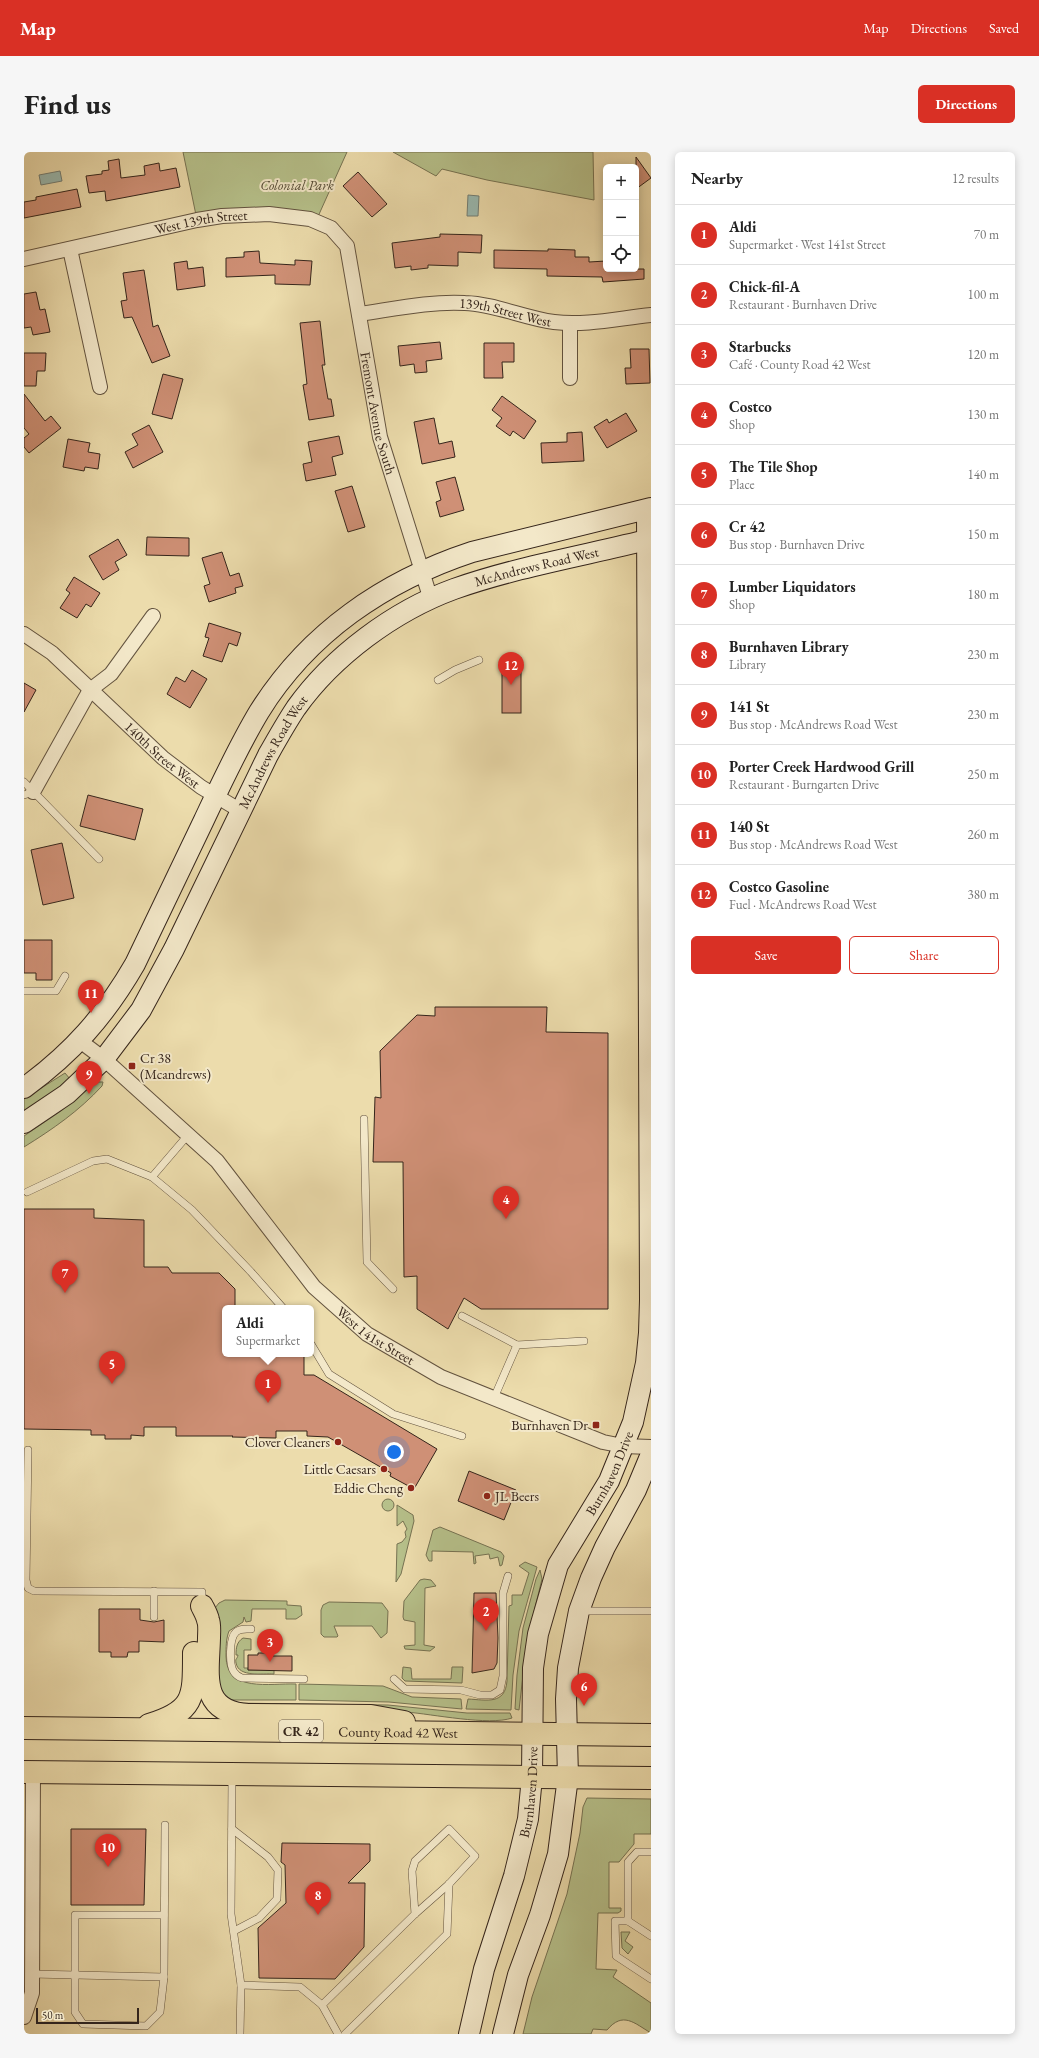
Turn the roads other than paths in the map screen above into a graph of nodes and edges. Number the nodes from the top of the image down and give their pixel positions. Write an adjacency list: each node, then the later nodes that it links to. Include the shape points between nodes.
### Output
1 (331, 228): 2 (street, West 139th Street, via 310,219 269,214 222,216); 4 (street, Fremont Avenue South, via 347,246)
2 (70, 249): 3 (street, West 139th Street); 8 (street)
3 (24, 259)
4 (359, 314): 6 (street, 139th Street West, via 443,303 466,303 490,306 532,318); 11 (street, Fremont Avenue South, via 380,437)
5 (651, 315): 6 (street, 139th Street West)
6 (570, 323): 7 (street)
7 (570, 378)
8 (100, 387)
9 (649, 509): 10 (street, Burnhaven Drive); 11 (street, via 472,552)
10 (649, 539): 12 (street, McAndrews Road West, via 482,580); 22 (street, Burnhaven Drive)
11 (422, 570): 12 (street, Fremont Avenue South); 19 (street, via 396,583 344,617 296,664 260,711)
12 (431, 600): 20 (street, McAndrews Road West, via 405,612 360,642 317,684 297,707 282,731)
13 (153, 616): 17 (street, via 111,674)
14 (24, 634): 17 (street, 140th Street West, via 52,653)
15 (479, 660): 16 (lane)
16 (438, 680)
17 (90, 690): 18 (street); 19 (street, 140th Street West, via 163,758)
18 (27, 790): 21 (lane)
19 (215, 796): 20 (street, 140th Street West); 25 (street, via 135,964 102,1015)
20 (241, 811): 26 (street, McAndrews Road West, via 157,984)
21 (99, 859)
22 (650, 890): 33 (street, Burnhaven Drive)
23 (64, 976): 24 (lane, via 56,991)
24 (24, 992)
25 (80, 1041): 26 (street, West 141st Street); 27 (street)
26 (104, 1059): 29 (street, McAndrews Road West, via 67,1094); 30 (street, West 141st Street)
27 (24, 1088)
28 (364, 1119): 34 (lane, via 367,1262)
29 (24, 1123)
30 (188, 1134): 31 (lane); 40 (street, West 141st Street, via 217,1161 314,1287 368,1334 441,1376)
31 (152, 1177): 32 (lane, via 107,1159 93,1161); 35 (lane, via 192,1210)
32 (27, 1192)
33 (650, 1201): 42 (street, Burnhaven Drive, via 649,1333 646,1363 633,1422)
34 (393, 1289)
35 (280, 1305)
36 (462, 1316): 38 (lane)
37 (584, 1341): 38 (lane)
38 (518, 1345): 40 (lane)
39 (314, 1349): 41 (lane, via 329,1374 393,1414)
40 (494, 1398): 42 (street, West 141st Street, via 604,1442)
41 (462, 1436)
42 (623, 1446): 43 (street, West 141st Street); 58 (street, Burnhaven Drive, via 609,1482 558,1565 538,1634 533,1668)
43 (651, 1447)
44 (28, 1450): 47 (lane, via 28,1588 34,1591)
45 (651, 1454): 49 (street, via 636,1490 602,1553)
46 (508, 1576): 54 (lane, via 504,1593 503,1676 500,1690 492,1695 480,1695 461,1690 405,1689)
47 (154, 1591): 48 (lane, via 202,1592); 51 (lane)
48 (202, 1606): 56 (highway, via 195,1621 194,1680 188,1701 178,1714); 57 (highway, via 209,1621 209,1690 214,1701 227,1712 248,1716 371,1716)
49 (579, 1611): 50 (lane); 59 (street, via 568,1668)
50 (651, 1611)
51 (154, 1617)
52 (251, 1629): 53 (lane, via 241,1629 232,1638 231,1664 234,1673 242,1678)
53 (304, 1679)
54 (394, 1679)
55 (24, 1728): 56 (highway, County Road 42 West / CR 42)
56 (135, 1729): 57 (highway, County Road 42 West / CR 42)
57 (462, 1734): 58 (highway, County Road 42 West / CR 42)
58 (532, 1734): 59 (highway, County Road 42 West / CR 42); 63 (street, Burnhaven Drive)
59 (567, 1734): 60 (highway, County Road 42 West / CR 42); 64 (street)
60 (651, 1735)
61 (28, 1772): 62 (highway); 73 (street)
62 (232, 1775): 63 (highway); 67 (lane)
63 (532, 1777): 64 (highway); 86 (street, Burnhaven Drive, via 528,1819 522,1846 484,1968)
64 (568, 1777): 65 (highway); 87 (street, via 556,1861 518,1975)
65 (651, 1778)
66 (165, 1825): 71 (lane)
67 (232, 1829): 74 (lane, via 231,1914); 74 (lane, via 268,1857 278,1870 277,1899 259,1918)
68 (651, 1852): 72 (lane, via 637,1852 628,1862)
69 (449, 1884): 70 (lane); 70 (lane, via 475,1856 449,1829 415,1861 412,1871); 85 (lane, via 447,1934)
70 (415, 1914): 81 (lane)
71 (164, 1915): 77 (lane, via 75,1915); 78 (lane)
72 (628, 1921): 75 (lane); 79 (lane, via 614,1921 616,1956)
73 (28, 1930): 76 (street)
74 (234, 1931): 80 (lane)
75 (651, 1936)
76 (32, 1974): 77 (lane); 82 (street, via 32,1993)
77 (75, 1975): 78 (lane); 78 (lane, via 75,2012 83,2024 146,2026 160,2012)
78 (164, 1976)
79 (651, 1979)
80 (241, 1985): 81 (lane, via 300,1987); 83 (lane)
81 (322, 2005): 84 (lane)
82 (24, 2017)
83 (240, 2034)
84 (338, 2034)
85 (345, 2034)
86 (469, 2034)
87 (503, 2034)

